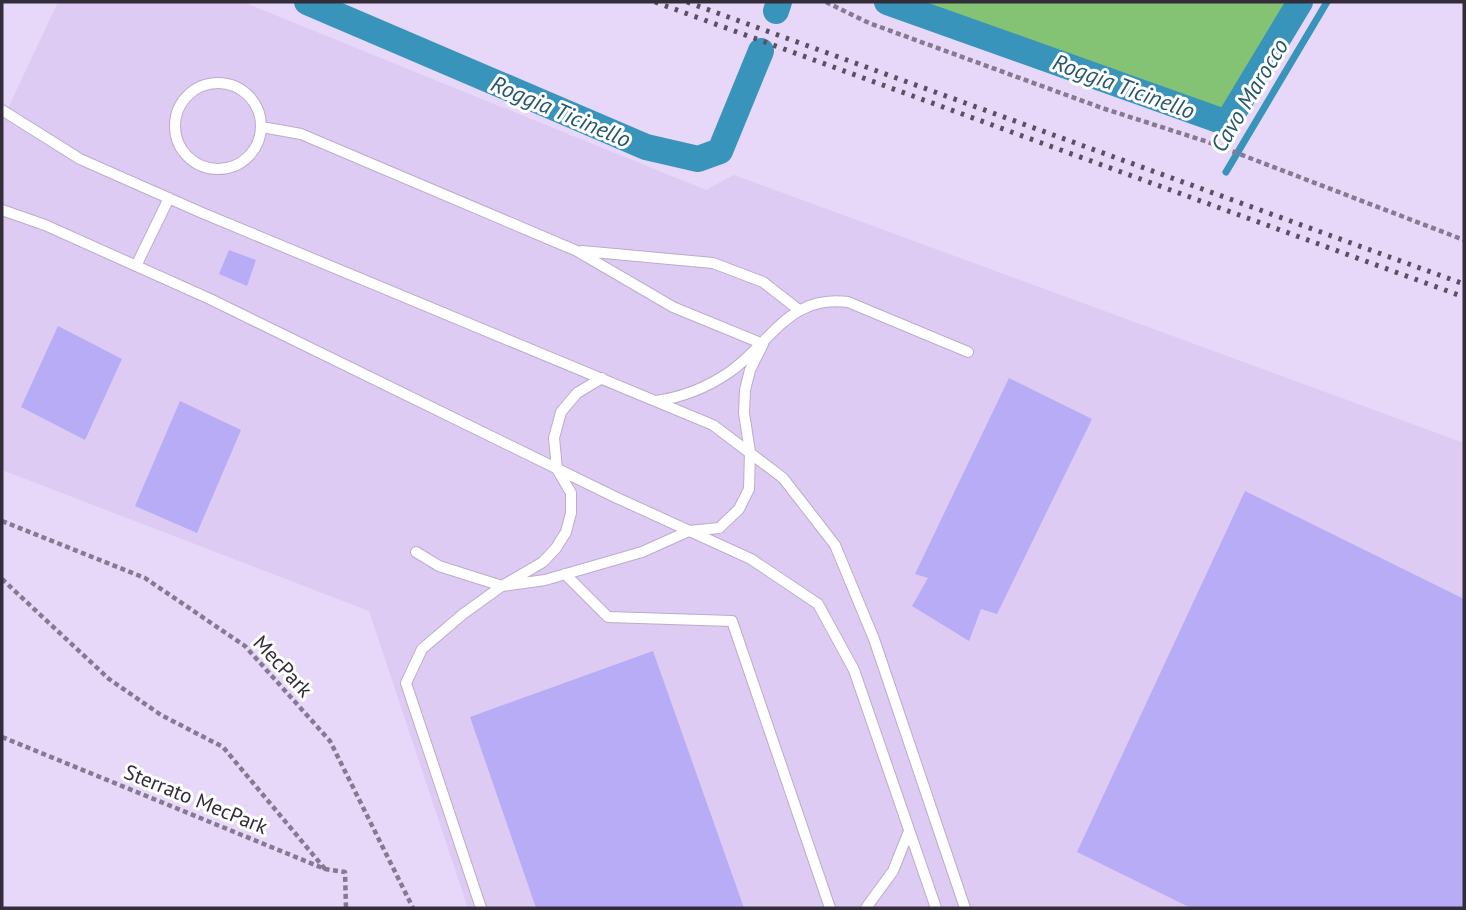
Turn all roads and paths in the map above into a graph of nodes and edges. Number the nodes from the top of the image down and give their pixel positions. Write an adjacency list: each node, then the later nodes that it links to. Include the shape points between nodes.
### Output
1 (826, 2): 6 (path, via 869,23 1228,150)
2 (2, 110): 4 (lane, via 80,159)
3 (262, 127): 3 (lane, via 252,154 228,169 214,170 200,166 184,152 175,132 175,118 189,93 223,83 254,100); 7 (lane, via 301,134)
4 (169, 198): 8 (lane); 12 (lane)
5 (2, 210): 8 (lane)
6 (1464, 240)
7 (578, 251): 9 (lane, via 713,263 763,282); 10 (lane, via 673,307)
8 (136, 266): 15 (lane)
9 (799, 310): 10 (lane); 11 (lane, via 814,303 848,302)
10 (763, 344): 13 (lane, via 708,386); 14 (lane, via 745,390)
11 (968, 352)
12 (602, 378): 13 (lane); 15 (lane, via 577,393 561,412 554,438)
13 (655, 401): 14 (lane, via 713,425)
14 (750, 452): 17 (lane, via 749,489 739,509 719,528); 31 (lane, via 783,478 835,545 874,639)
15 (557, 469): 17 (lane); 21 (lane, via 571,493 566,533 543,562)
16 (2, 521): 26 (path, MecPark, via 145,578 245,646 330,741)
17 (689, 531): 19 (lane, via 642,552); 23 (lane, via 751,559 818,604 855,670)
18 (416, 552): 21 (lane, via 439,566)
19 (565, 574): 21 (lane); 28 (lane, via 608,617 732,621)
20 (2, 579): 24 (path, via 108,678 161,715 223,747)
21 (502, 586): 27 (lane, via 422,649 406,683)
22 (2, 737): 24 (path, Sterrato MecPark)
23 (909, 831): 29 (lane, via 893,871); 30 (lane)
24 (325, 869): 25 (path, Sterrato MecPark, via 345,872)
25 (346, 908)
26 (413, 908)
27 (481, 908)
28 (830, 908)
29 (866, 908)
30 (936, 908)
31 (965, 908)

